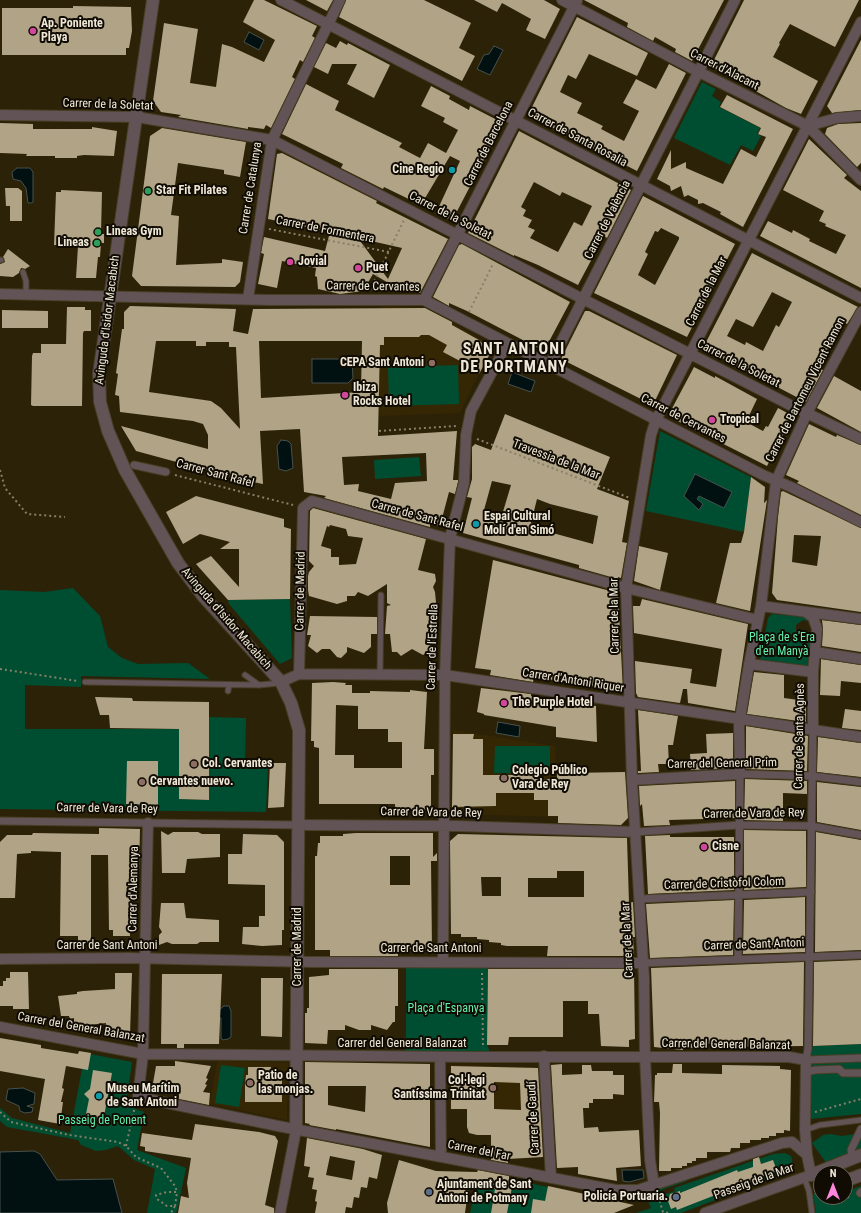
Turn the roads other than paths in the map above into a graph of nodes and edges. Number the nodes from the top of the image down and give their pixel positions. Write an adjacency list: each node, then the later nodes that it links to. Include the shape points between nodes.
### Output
1 (153, 0): 12 (street, Avinguda d'Isidor Macabich)
2 (281, 0): 8 (street, Carrer de Santa Rosalia)
3 (340, 0): 8 (street, Carrer de Catalunya)
4 (562, 0): 6 (street, Carrer d'Alacant)
5 (735, 0): 9 (street, Carrer de València)
6 (576, 3): 9 (street, Carrer d'Alacant); 13 (street, Carrer de Barcelona)
7 (861, 22): 14 (street, Carrer de la Mar)
8 (328, 25): 13 (street, Carrer de Santa Rosalia); 15 (street, Carrer de Catalunya)
9 (699, 72): 14 (street, Carrer d'Alacant); 17 (street, Carrer de València)
10 (0, 115): 12 (street, Carrer de la Soletat)
11 (861, 116): 14 (street, via 837,118)
12 (137, 117): 15 (street, Carrer de la Soletat); 23 (street, Avinguda d'Isidor Macabich)
13 (516, 121): 17 (street, Carrer de Santa Rosalia); 18 (street, Carrer de Barcelona)
14 (808, 126): 16 (street, Carrer d'Alacant); 19 (street, Carrer de la Mar)
15 (272, 140): 18 (street, Carrer de la Soletat); 26 (street, Carrer de Catalunya)
16 (861, 180)
17 (640, 186): 19 (street, Carrer de Santa Rosalia); 24 (street, Carrer de València)
18 (457, 234): 24 (street, Carrer de la Soletat); 27 (street, Carrer de Barcelona)
19 (749, 241): 25 (street, Carrer de Santa Rosalia); 30 (street, Carrer de la Mar)
20 (23, 272): 22 (lane)
21 (0, 294): 22 (street, Carrer de Cervantes)
22 (26, 294): 23 (street, Carrer de Cervantes)
23 (111, 296): 26 (street, Carrer de Cervantes); 56 (street, Avinguda d'Isidor Macabich, via 99,374 100,402 118,456 178,563 208,602)
24 (582, 298): 30 (street, Carrer de la Soletat); 31 (street, Carrer de València)
25 (861, 298)
26 (248, 299): 27 (street, Carrer de Cervantes)
27 (424, 300): 29 (street, Carrer de Cervantes)
28 (861, 312): 32 (street, Carrer de Bartomeu Vicent Ramon)
29 (507, 344): 31 (street, Carrer de Cervantes); 40 (street, Carrer de l'Estrella, via 471,411 467,431 464,483)
30 (690, 354): 32 (street, Carrer de la Soletat); 33 (street, Carrer de la Mar)
31 (548, 366): 33 (street, Carrer de Cervantes)
32 (807, 414): 34 (street, Carrer de la Soletat); 37 (street, Carrer de Bartomeu Vicent Ramon)
33 (656, 420): 37 (street, Carrer de Cervantes); 41 (street, Carrer de la Mar, via 651,435)
34 (861, 439)
35 (134, 465): 36 (street, Carrer Sant Rafel)
36 (166, 472)
37 (776, 480): 39 (street, Carrer de Cervantes); 43 (street, Carrer de Bartomeu Vicent Ramon)
38 (303, 508): 40 (street, Carrer de Sant Rafel, via 312,501); 51 (street, Carrer de Madrid)
39 (861, 522)
40 (450, 538): 41 (street, Carrer de Sant Rafel); 54 (street, Carrer de l'Estrella)
41 (626, 588): 46 (street, Carrer de Sant Rafel); 60 (street, Carrer de la Mar)
42 (381, 596): 52 (lane)
43 (760, 606): 44 (street); 46 (street, Carrer de Bartomeu Vicent Ramon)
44 (807, 613): 45 (street); 47 (street, Carrer de Santa Agnès, via 816,623)
45 (861, 619)
46 (758, 620): 49 (street, Carrer de Bartomeu Vicent Ramon)
47 (815, 652): 48 (street); 50 (street, Carrer de Santa Agnès)
48 (861, 658)
49 (749, 664): 50 (street); 61 (street, Carrer de Bartomeu Vicent Ramon)
50 (814, 672): 62 (street, Carrer de Santa Agnès)
51 (299, 674): 52 (street, Carrer d'Antoni Riquer); 56 (street, Carrer d'Antoni Riquer)
52 (380, 674): 54 (street, Carrer d'Antoni Riquer)
53 (245, 675): 58 (lane)
54 (445, 675): 60 (street, Carrer d'Antoni Riquer); 72 (street, Carrer de l'Estrella)
55 (85, 682): 57 (lane)
56 (281, 682): 58 (lane); 70 (street, Carrer de Madrid, via 299,730)
57 (229, 685): 58 (lane); 59 (lane)
58 (259, 685)
59 (228, 691)
60 (629, 702): 61 (street, Carrer d'Antoni Riquer); 66 (street, Carrer de la Mar)
61 (740, 719): 62 (street, Carrer d'Antoni Riquer); 64 (street, Carrer de Bartomeu Vicent Ramon)
62 (814, 729): 63 (street, Carrer d'Antoni Riquer); 65 (street, Carrer de Santa Agnès)
63 (861, 737)
64 (740, 774): 65 (street, Carrer del General Prim); 66 (street, Carrer del General Prim); 71 (street, Carrer de Bartomeu Vicent Ramon)
65 (812, 776): 67 (street, Carrer del General Prim); 73 (street, Carrer de Santa Agnès)
66 (632, 780): 74 (street, Carrer de la Mar)
67 (861, 782)
68 (0, 820): 69 (street, Carrer de Vara de Rey)
69 (148, 823): 70 (street, Carrer de Vara de Rey); 81 (street, Carrer d'Alemanya)
70 (299, 825): 72 (street, Carrer de Vara de Rey); 84 (street, Carrer de Madrid)
71 (739, 825): 73 (street, Carrer de Vara de Rey); 74 (street, Carrer de Vara de Rey); 77 (street, Carrer de Bartomeu Vicent Ramon)
72 (444, 826): 74 (street, Carrer de Vara de Rey); 85 (street, Carrer de l'Estrella)
73 (811, 826): 75 (street, Carrer de Vara de Rey); 76 (street, Carrer de Santa Agnès)
74 (636, 832): 78 (street, Carrer de la Mar)
75 (861, 835)
76 (811, 892): 77 (street, Carrer de Cristòfol Colom); 80 (street, Carrer de Santa Agnès)
77 (738, 894): 78 (street, Carrer de Cristòfol Colom); 83 (street, Carrer de Bartomeu Vicent Ramon)
78 (639, 899): 86 (street, Carrer de la Mar)
79 (861, 955): 80 (street, Carrer de Sant Antoni)
80 (810, 956): 83 (street, Carrer de Sant Antoni); 94 (street, Carrer de Santa Agnès)
81 (146, 958): 82 (street, Carrer de Sant Antoni); 84 (street, Carrer de Sant Antoni); 88 (street, Carrer d'Alemanya)
82 (0, 959)
83 (738, 959): 86 (street, Carrer de Sant Antoni)
84 (298, 962): 85 (street, Carrer de Sant Antoni); 89 (street, Carrer de Madrid)
85 (443, 962): 86 (street, Carrer de Sant Antoni)
86 (643, 963): 92 (street, Carrer de la Mar)
87 (0, 1027): 88 (street, Carrer del General Balanzat)
88 (143, 1054): 89 (street, Carrer del General Balanzat); 97 (street, Carrer d'Alemanya)
89 (297, 1056): 91 (street, Carrer del General Balanzat); 100 (street, Carrer de Madrid)
90 (544, 1056): 91 (street, Carrer del General Balanzat); 92 (street, Carrer del General Balanzat); 107 (street, Carrer de Gaudí)
91 (440, 1057): 105 (street)
92 (645, 1057): 94 (street, Carrer del General Balanzat, via 789,1057); 108 (street, Carrer de la Mar, via 650,1160)
93 (861, 1058): 94 (street)
94 (806, 1060): 95 (street, Carrer de Santa Agnès)
95 (806, 1072): 96 (street, via 840,1069 843,1074); 101 (street, Carrer de Santa Agnès)
96 (861, 1073)
97 (138, 1097): 100 (street, Carrer del Far)
98 (861, 1120): 101 (lane, via 820,1125)
99 (861, 1129): 104 (street, via 851,1150)
100 (296, 1130): 105 (street, Carrer del Far); 109 (street, Carrer de Madrid)
101 (805, 1130): 102 (street); 103 (street, Carrer de Santa Agnès)
102 (792, 1142): 103 (street); 108 (street, Carrer del Far, via 772,1145)
103 (807, 1155): 106 (street, Carrer de Santa Agnès)
104 (856, 1155): 106 (street)
105 (440, 1157): 107 (street, Carrer del Far)
106 (812, 1176): 110 (street, Passeig de la Mar); 111 (lane, via 809,1191)
107 (551, 1178): 108 (street, Carrer del Far, via 616,1190 638,1190)
108 (654, 1185)
109 (280, 1213)
110 (705, 1213)
111 (812, 1213)

